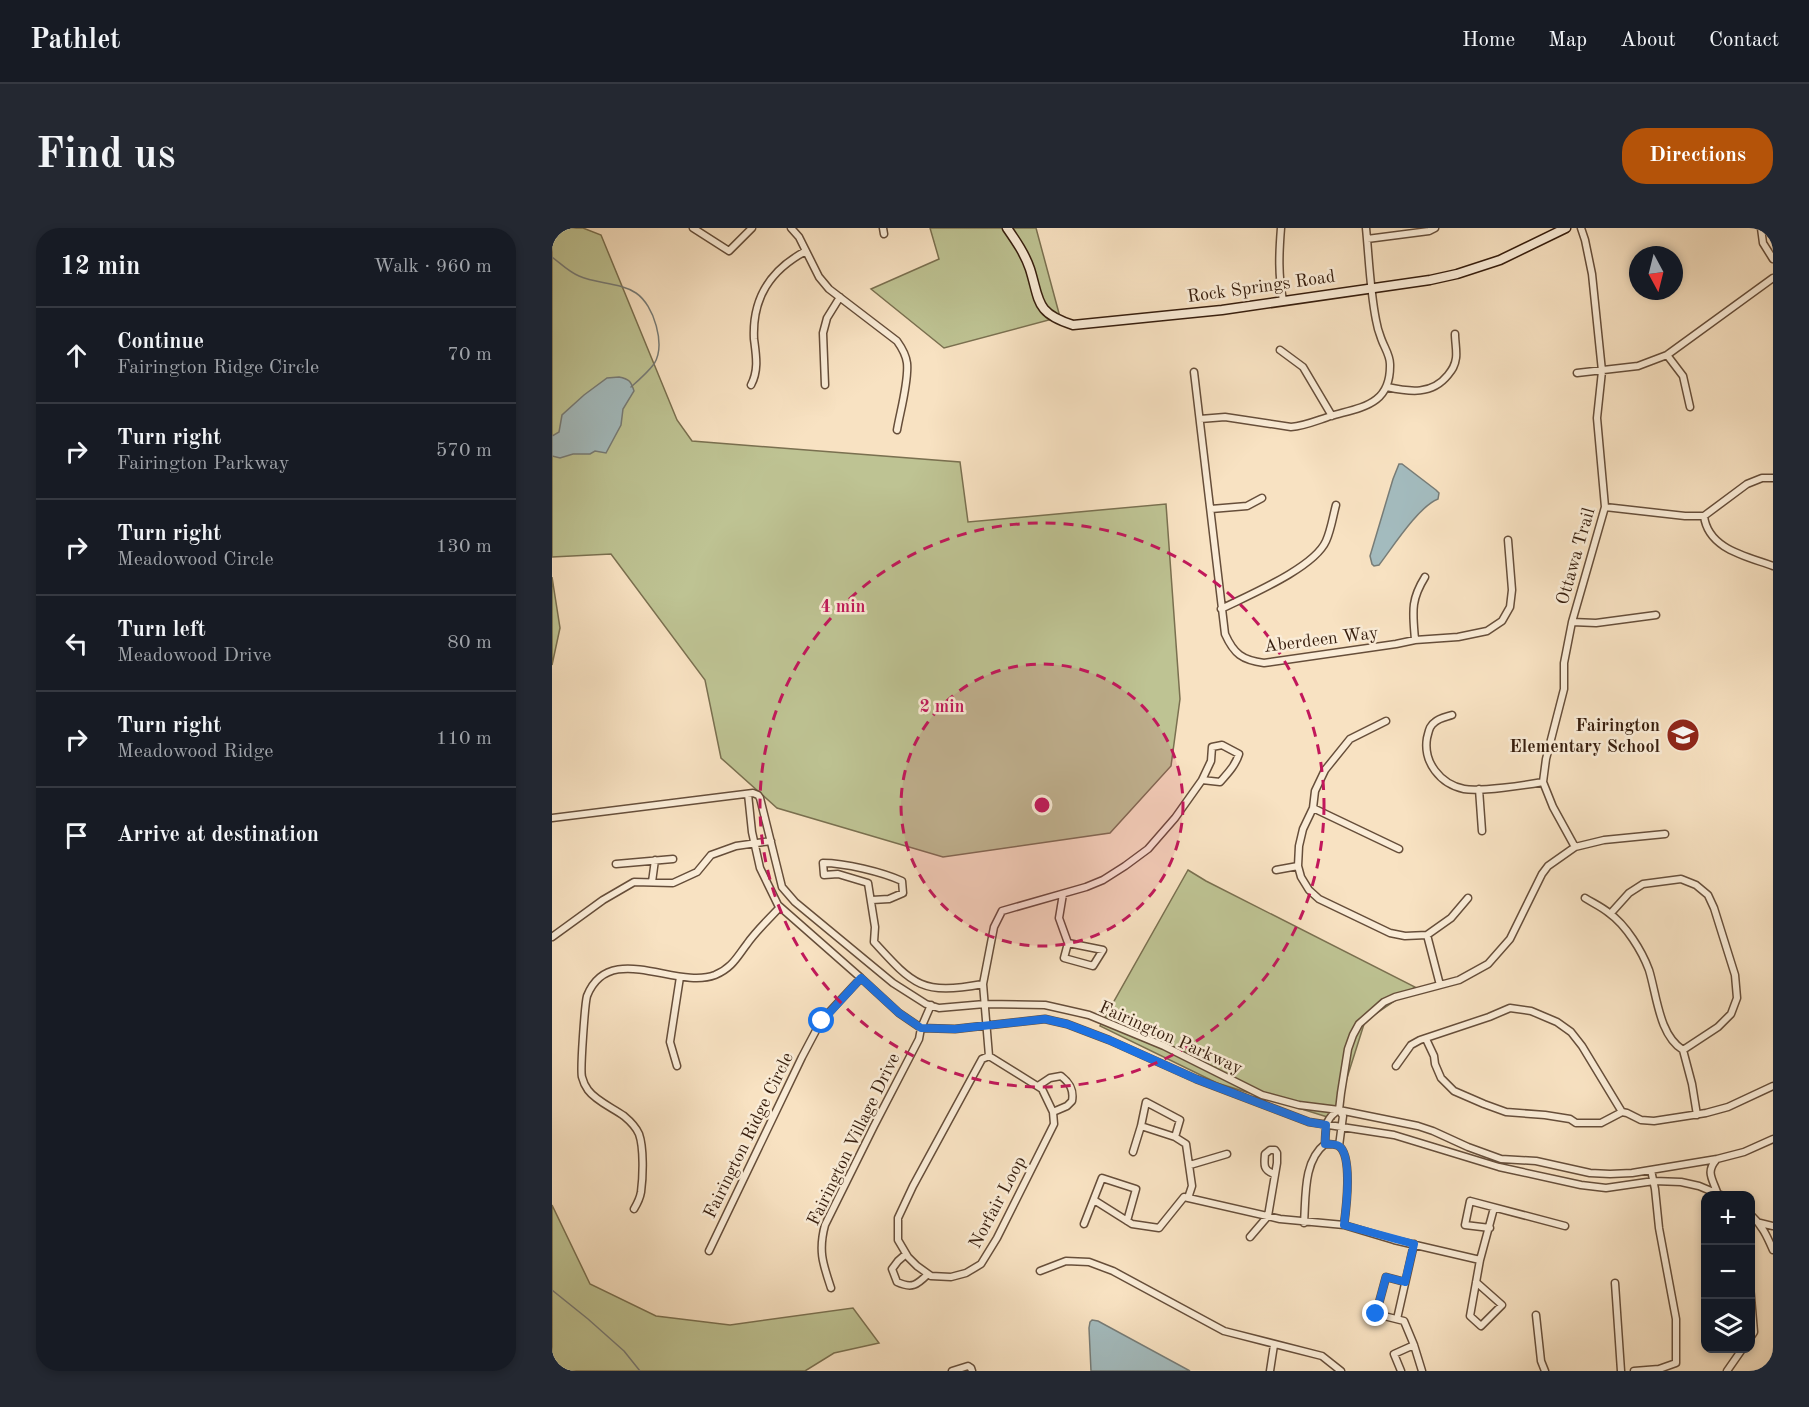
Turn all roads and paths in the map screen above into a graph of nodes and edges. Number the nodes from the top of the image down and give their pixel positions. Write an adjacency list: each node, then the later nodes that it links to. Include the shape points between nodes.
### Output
1 (693, 228): 2 (street, via 729,251)
2 (752, 228)
3 (791, 228): 12 (street)
4 (1007, 228): 17 (street, Rock Springs Road, via 1021,249 1038,301 1053,316 1072,325)
5 (1281, 228): 17 (street, via 1278,257)
6 (1366, 228): 11 (street)
7 (1435, 228): 11 (street)
8 (1566, 228): 15 (street, Rock Springs Road, via 1500,260 1458,274)
9 (1581, 228): 21 (street, Ottawa Trail, via 1592,274)
10 (1761, 228): 13 (street, via 1763,243)
11 (1367, 239): 15 (street)
12 (806, 251): 16 (street, via 819,277); 24 (street, via 772,276 764,289 753,322 756,375)
13 (1773, 259)
14 (1773, 278): 20 (street)
15 (1372, 288): 17 (street, Rock Springs Road); 26 (street, via 1380,338 1391,361)
16 (840, 297): 25 (street, via 823,333); 30 (street, via 897,341 903,350 907,375)
17 (1283, 300)
18 (1455, 334): 26 (street, via 1454,368 1443,381 1425,391)
19 (1280, 350): 28 (street, via 1303,367)
20 (1667, 355): 21 (street, via 1638,366); 27 (street, via 1683,376)
21 (1602, 371): 23 (street); 34 (street, Ottawa Trail, via 1597,418)
22 (1194, 372): 29 (street, Aberdeen Way)
23 (1577, 373)
24 (751, 385)
25 (825, 385)
26 (1387, 387): 28 (street, via 1369,405)
27 (1690, 407)
28 (1332, 416): 29 (street, via 1291,427 1225,417)
29 (1200, 419): 35 (street, Aberdeen Way)
30 (897, 430)
31 (1773, 478): 36 (street, via 1747,484)
32 (1262, 498): 35 (street, via 1247,506)
33 (1336, 504): 40 (street, via 1320,552 1303,567)
34 (1605, 507): 36 (street); 42 (street, Ottawa Trail)
35 (1210, 509): 40 (street, Aberdeen Way)
36 (1704, 516): 38 (street, via 1705,526 1717,542)
37 (1508, 540): 43 (street, Aberdeen Way, via 1512,590 1510,607 1502,621 1487,631)
38 (1773, 566)
39 (1425, 577): 43 (street, via 1413,605)
40 (1221, 609): 43 (street, Aberdeen Way, via 1232,648 1251,661 1264,663)
41 (1656, 615): 42 (street)
42 (1572, 622): 47 (street, Ottawa Trail, via 1564,663 1564,689)
43 (1415, 640)
44 (1452, 715): 48 (street, via 1436,720 1430,727 1428,761 1452,785)
45 (1386, 721): 50 (street, via 1350,739 1338,752 1315,791)
46 (1202, 780): 46 (street, via 1220,782 1239,754 1222,745 1212,747 1211,761); 64 (street, via 1148,849 1103,880)
47 (1543, 782): 48 (street); 56 (street)
48 (1479, 789): 52 (street)
49 (748, 794): 51 (street); 54 (street, Fairington Parkway, via 760,798); 55 (street)
50 (1313, 808): 57 (street); 61 (street, via 1303,829)
51 (552, 818)
52 (1482, 831)
53 (1665, 834): 56 (street)
54 (771, 841): 55 (street); 78 (street, Fairington Parkway, via 782,887 795,902 893,983)
55 (754, 844): 63 (street, via 711,855 697,872 673,883); 68 (street, via 760,868)
56 (1575, 847): 76 (street, via 1542,874 1501,951 1477,971)
57 (1399, 849)
58 (673, 859): 59 (street)
59 (654, 860): 60 (street); 63 (street)
60 (616, 864)
61 (1298, 866): 62 (street); 70 (street, via 1309,890 1343,912 1390,933)
62 (1276, 870)
63 (652, 882): 71 (street, via 634,882)
64 (1063, 894): 72 (street, via 1059,918); 75 (street, via 1002,911 994,927)
65 (1468, 898): 70 (street, via 1451,918)
66 (1585, 898): 69 (street)
67 (871, 902): 67 (street, via 868,883 838,874 824,875 823,863 890,875 902,881 903,892); 75 (street, via 874,942 916,983 936,989)
68 (780, 907): 73 (street, via 729,968 713,976); 74 (street)
69 (1611, 913): 82 (street, via 1641,953 1667,1031 1674,1045); 82 (street, via 1643,884 1681,879 1708,895 1735,975 1737,998 1731,1014 1718,1027)
70 (1427, 935): 76 (street)
71 (552, 937)
72 (1068, 943): 72 (street, via 1077,945 1103,950 1093,966 1064,958)
73 (680, 977): 84 (street, via 670,1042); 111 (street, via 636,968 610,971 600,976 586,999 581,1076 590,1092 627,1118 638,1131 641,1195)
74 (861, 978): 80 (street); 125 (street, Fairington Ridge Circle, via 822,1021)
75 (983, 984): 77 (street)
76 (1440, 985): 88 (street, via 1395,996 1359,1024 1348,1048)
77 (985, 1004): 78 (street, Fairington Parkway, via 939,1008); 79 (street); 88 (street, Fairington Parkway, via 1045,1005 1089,1015 1164,1046 1262,1095)
78 (931, 1005): 80 (street, Fairington Village Drive)
79 (987, 1025): 80 (street, Fairington Parkway); 83 (street); 92 (street, Fairington Parkway, via 1045,1019 1067,1024 1196,1079)
80 (921, 1028): 133 (street, Fairington Village Drive, via 825,1226 821,1258)
81 (1426, 1039): 85 (street, via 1411,1045); 90 (street, via 1441,1078 1454,1091 1484,1104 1506,1112 1545,1115 1576,1123 1601,1123); 90 (street, via 1510,1008 1531,1011 1571,1032)
82 (1683, 1050): 91 (street)
83 (989, 1056): 86 (street); 126 (street, via 982,1059 898,1218 898,1240)
84 (677, 1066)
85 (1396, 1066)
86 (1038, 1086): 89 (street); 89 (street, via 1050,1078 1061,1077 1072,1088 1072,1101)
87 (1773, 1086): 91 (street, via 1728,1107)
88 (1340, 1110): 92 (street, via 1330,1115); 94 (street); 103 (street, Fairington Parkway, via 1418,1126 1501,1159 1536,1161 1590,1173)
89 (1053, 1112): 129 (street, Norfair Loop, via 1054,1124 981,1264 951,1277)
90 (1622, 1112): 91 (street, via 1654,1121)
91 (1697, 1115)
92 (1326, 1125): 94 (street, Fairington Parkway); 97 (street)
93 (1141, 1126): 95 (street); 95 (street, via 1146,1102 1180,1120); 99 (street)
94 (1342, 1128): 98 (street); 105 (street, Fairington Parkway, via 1394,1135 1499,1167 1581,1185 1606,1188)
95 (1175, 1137): 102 (street, via 1186,1144)
96 (1773, 1141): 101 (street, Fairington Parkway)
97 (1325, 1144): 98 (street); 115 (street, via 1316,1151 1309,1173)
98 (1339, 1146): 118 (street, via 1348,1169)
99 (1133, 1152)
100 (1227, 1154): 102 (street)
101 (1717, 1159): 103 (street, Fairington Parkway); 107 (street, via 1709,1171)
102 (1190, 1165): 108 (street)
103 (1651, 1170): 105 (street)
104 (1274, 1174): 112 (street)
105 (1654, 1181): 106 (street, Fairington Parkway, via 1681,1182); 148 (street, via 1676,1319 1676,1363)
106 (1712, 1191)
107 (1719, 1191)
108 (1190, 1198): 112 (street); 114 (street, via 1184,1197 1159,1228)
109 (1094, 1200): 114 (street); 114 (street, via 1102,1178 1136,1189); 117 (street)
110 (1494, 1208): 119 (street); 121 (street); 121 (street, via 1470,1201 1465,1225)
111 (634, 1209)
112 (1268, 1216): 115 (street); 122 (street)
113 (1755, 1218): 116 (street)
114 (1128, 1221)
115 (1304, 1223): 118 (street)
116 (1760, 1223): 120 (street); 124 (street)
117 (1084, 1224)
118 (1344, 1225): 123 (street)
119 (1565, 1226)
120 (1773, 1226)
121 (1490, 1228): 127 (street)
122 (1250, 1237)
123 (1414, 1244): 127 (street); 130 (street)
124 (1773, 1250)
125 (709, 1251)
126 (906, 1254): 129 (street); 129 (street, via 892,1269 897,1282 912,1286)
127 (1480, 1260): 131 (street)
128 (1040, 1270): 136 (street, via 1066,1262 1089,1262 1224,1331)
129 (928, 1274)
130 (1405, 1282): 135 (street); 135 (street, via 1386,1277 1376,1314)
131 (1476, 1282): 131 (street, via 1470,1316 1481,1326 1502,1305)
132 (1615, 1283): 146 (street)
133 (831, 1288)
134 (1536, 1315): 145 (street)
135 (1397, 1319): 137 (street, via 1404,1321)
136 (1274, 1345): 139 (street, via 1322,1356); 142 (street)
137 (1414, 1345): 143 (street, via 1394,1354); 144 (street)
138 (1740, 1353): 149 (street)
139 (1339, 1370)
140 (952, 1371): 141 (street, via 968,1366)
141 (972, 1371)
142 (1270, 1371)
143 (1401, 1371)
144 (1422, 1371)
145 (1545, 1371)
146 (1622, 1371)
147 (1634, 1371): 148 (street)
148 (1644, 1371)
149 (1727, 1371)

